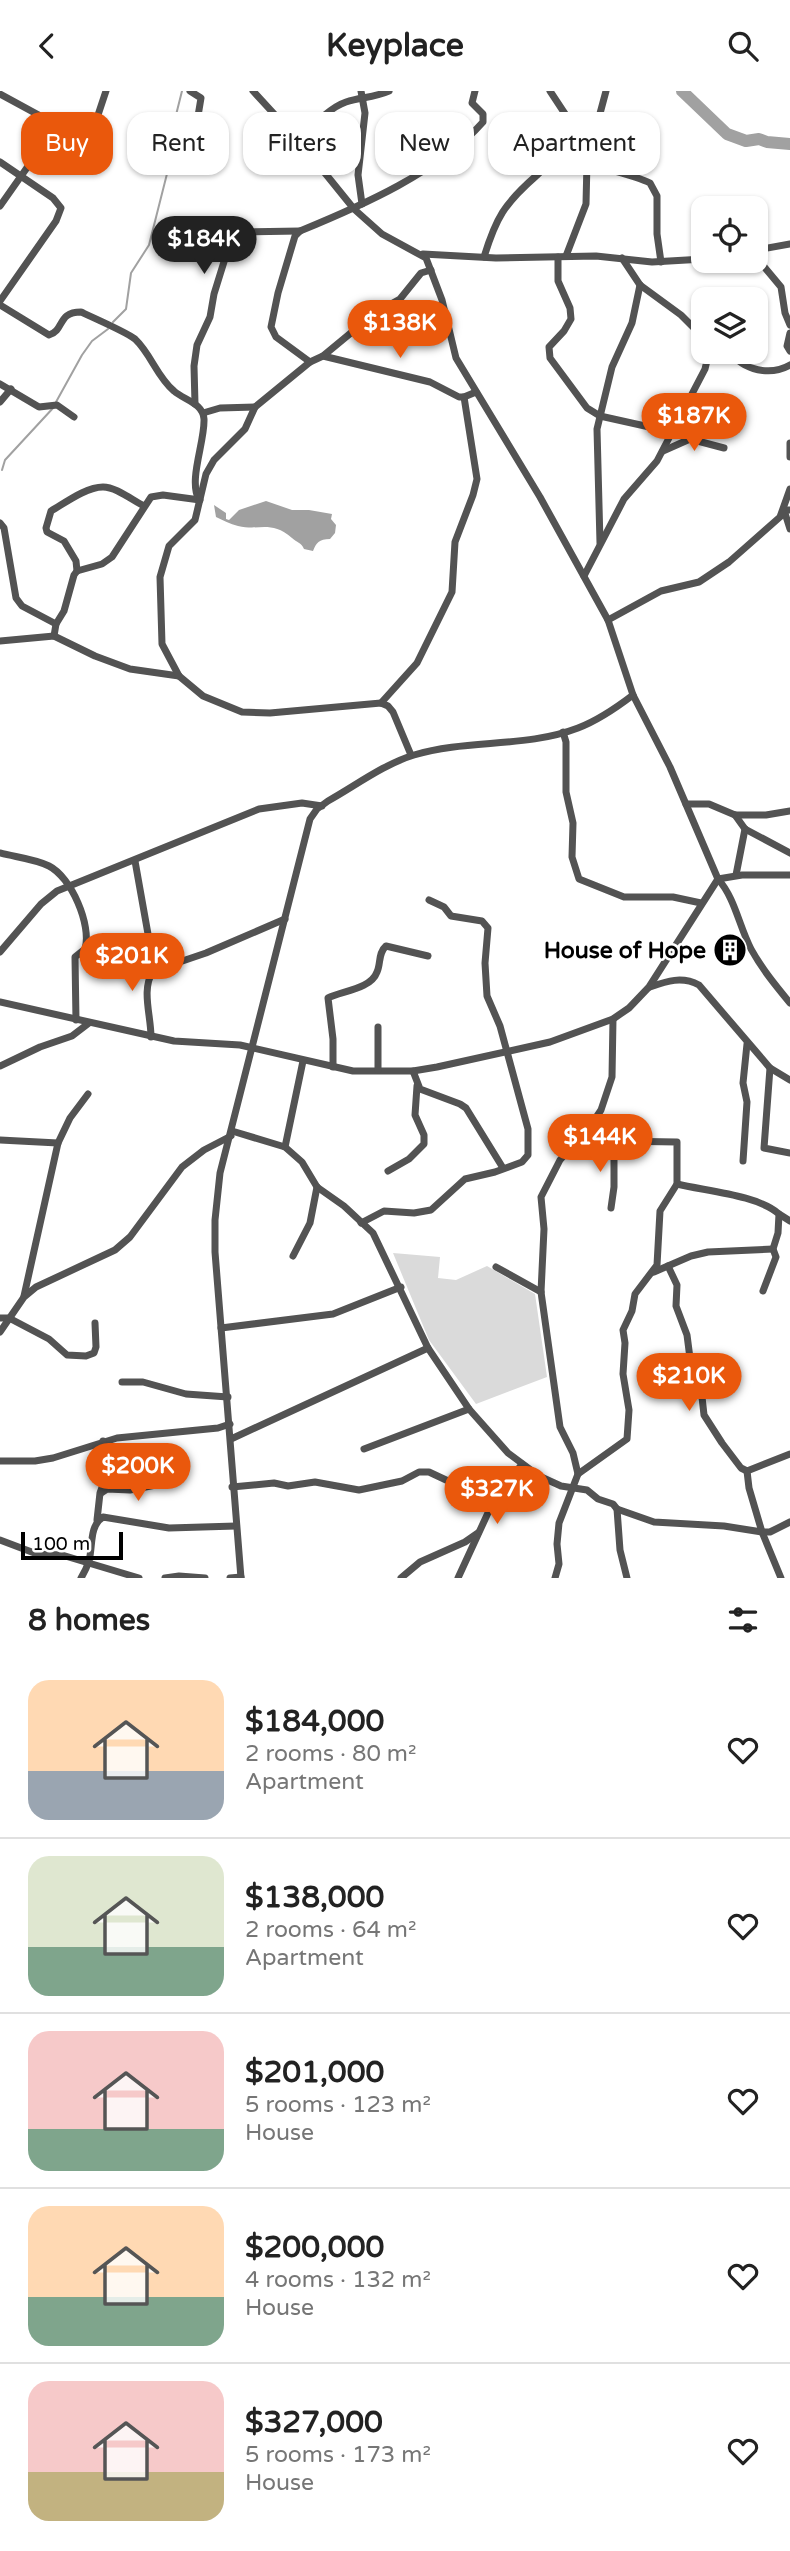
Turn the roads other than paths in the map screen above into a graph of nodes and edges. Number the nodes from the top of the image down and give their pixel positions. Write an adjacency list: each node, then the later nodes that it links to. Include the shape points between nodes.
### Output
1 (106, 91): 11 (street)
2 (190, 91): 12 (street, via 201,97)
3 (253, 91): 13 (street)
4 (389, 91): 9 (street)
5 (475, 91): 23 (street, via 472,103 484,117 471,135 446,156)
6 (551, 91): 15 (street)
7 (606, 91): 16 (street)
8 (0, 94): 10 (street)
9 (362, 95): 14 (street); 23 (street, via 365,126 358,175)
10 (33, 112)
11 (99, 112)
12 (199, 112)
13 (272, 112)
14 (332, 112)
15 (564, 112)
16 (600, 112)
17 (0, 162): 22 (street)
18 (326, 175): 25 (street)
19 (539, 175): 31 (street, via 497,219)
20 (587, 175): 30 (street, via 586,204)
21 (628, 175): 34 (street, via 654,188)
22 (23, 176): 24 (street); 38 (street, via 53,198 61,211)
23 (362, 204): 25 (street)
24 (0, 206)
25 (354, 209): 26 (street); 29 (street, via 382,234)
26 (300, 230): 44 (street, via 292,241 271,327 276,337); 53 (street, via 232,236 210,317 197,345)
27 (790, 244): 28 (street)
28 (768, 248)
29 (422, 254): 31 (street); 35 (street)
30 (562, 256): 31 (street); 32 (street); 56 (street, via 558,281 571,319 548,353 587,408)
31 (484, 257)
32 (621, 258): 34 (street); 37 (street)
33 (691, 260): 34 (street)
34 (661, 262)
35 (431, 270): 43 (street, via 421,273 400,299 375,313); 50 (street, via 456,358)
36 (768, 271): 40 (street, via 781,287)
37 (640, 285): 39 (street); 56 (street, via 632,323 612,367)
38 (0, 303): 53 (street, via 49,335 64,317 76,312 127,334 137,340 163,381)
39 (691, 325)
40 (790, 325)
41 (790, 334): 42 (street)
42 (790, 351)
43 (323, 356): 44 (street); 51 (street, via 430,382)
44 (310, 362): 54 (street)
45 (706, 364): 58 (street)
46 (742, 364): 47 (street, via 778,370)
47 (790, 365)
48 (0, 384): 49 (street)
49 (10, 389): 52 (street); 57 (street, via 39,407 56,406)
50 (476, 392): 51 (street); 71 (street)
51 (464, 397): 78 (street, via 477,478 454,542 452,593 417,663)
52 (0, 402)
53 (195, 404): 55 (street)
54 (255, 407): 55 (street); 64 (street, via 245,429 214,460)
55 (203, 413): 64 (street, via 196,491)
56 (600, 415): 58 (street); 69 (street)
57 (74, 417)
58 (672, 432): 61 (street)
59 (790, 443): 62 (street)
60 (724, 447): 61 (street, via 690,439)
61 (662, 451): 69 (street, via 624,499)
62 (790, 457)
63 (790, 489): 66 (street)
64 (200, 500): 65 (street, via 156,495); 76 (street, via 195,520 169,546 160,571 162,644)
65 (144, 506): 70 (street, via 112,557 102,565); 70 (street, via 103,487 51,511 47,532 64,541)
66 (787, 510): 68 (street); 72 (street, via 754,542 699,582 661,591)
67 (0, 523): 73 (street, via 16,598 30,612)
68 (790, 529)
69 (600, 543): 71 (street)
70 (77, 571): 73 (street)
71 (584, 576): 72 (street)
72 (608, 620): 77 (street)
73 (55, 624): 74 (street)
74 (54, 636): 75 (street); 76 (street, via 130,669)
75 (0, 641)
76 (179, 676): 78 (street, via 203,696 242,712)
77 (633, 695): 79 (street, via 600,718); 81 (street)
78 (381, 703): 80 (street, via 393,712)
79 (563, 732): 80 (street); 94 (street, via 572,857 579,879 624,897 673,897)
80 (411, 755): 82 (street)
81 (685, 804): 84 (street, via 709,804); 91 (street)
82 (322, 806): 88 (street, via 302,803 259,809); 95 (street, via 308,825)
83 (790, 811): 84 (street)
84 (734, 815): 85 (street)
85 (745, 829): 87 (street); 90 (street)
86 (0, 853): 92 (street, via 50,866)
87 (790, 853)
88 (135, 861): 92 (street); 98 (street)
89 (790, 875): 90 (street)
90 (736, 876): 91 (street)
91 (718, 879): 94 (street); 101 (street, via 751,948)
92 (69, 886): 96 (street, via 41,904); 103 (street, via 87,936 85,949 75,957)
93 (429, 900): 109 (street, via 454,917 486,923 488,996)
94 (701, 903): 99 (street)
95 (285, 919): 98 (street); 108 (street)
96 (0, 952)
97 (428, 956): 112 (street, via 386,946 373,980 328,998)
98 (158, 969): 106 (street, via 146,989)
99 (649, 987): 102 (street); 107 (street, via 672,980 699,985)
100 (0, 1002): 103 (street)
101 (790, 1003)
102 (613, 1019): 109 (street); 119 (street, via 612,1077 601,1110)
103 (76, 1020): 104 (street)
104 (89, 1023): 106 (street); 111 (street, via 72,1036)
105 (378, 1027): 114 (street)
106 (151, 1037): 108 (street)
107 (747, 1044): 113 (street); 126 (street)
108 (253, 1047): 110 (street); 120 (street)
109 (506, 1053): 115 (street); 127 (street, via 528,1129 528,1155)
110 (303, 1061): 112 (street); 124 (street)
111 (0, 1066)
112 (333, 1067): 114 (street)
113 (770, 1068): 116 (street); 125 (street, via 764,1148)
114 (378, 1070): 115 (street)
115 (413, 1071): 117 (street)
116 (790, 1080)
117 (417, 1082): 127 (street, via 420,1089 466,1108); 128 (street, via 415,1115 424,1144)
118 (88, 1094): 123 (street)
119 (589, 1128): 122 (street); 142 (street, via 560,1160 541,1197)
120 (231, 1133): 124 (street); 143 (street, via 182,1167 130,1237 115,1250); 146 (street, via 220,1173 215,1220)
121 (0, 1140): 123 (street)
122 (614, 1141): 129 (street, via 677,1142); 131 (street)
123 (58, 1143): 143 (street)
124 (285, 1147): 130 (street, via 302,1162)
125 (790, 1153)
126 (743, 1161)
127 (503, 1168): 134 (street, via 465,1179 431,1210 384,1211)
128 (388, 1171)
129 (677, 1184): 132 (street, via 756,1202); 139 (street, via 660,1211 660,1251)
130 (317, 1187): 134 (street); 136 (street, via 310,1223)
131 (611, 1208)
132 (779, 1214): 133 (street); 135 (street)
133 (790, 1221)
134 (361, 1223): 140 (street, via 373,1233)
135 (773, 1249): 137 (street, via 708,1252); 141 (street, via 776,1257)
136 (293, 1256)
137 (668, 1266): 139 (street); 159 (street, via 677,1285 676,1305 705,1415)
138 (496, 1267): 142 (street)
139 (653, 1272): 160 (street, via 635,1293 623,1330 627,1439)
140 (401, 1287): 146 (street, via 332,1314); 148 (street)
141 (764, 1291)
142 (541, 1292): 160 (street, via 560,1427)
143 (24, 1297): 144 (street)
144 (4, 1318): 145 (street, via 49,1339 67,1355 94,1353); 147 (street)
145 (95, 1323)
146 (221, 1328): 150 (street)
147 (0, 1332)
148 (428, 1349): 151 (street); 153 (street)
149 (122, 1382): 150 (street)
150 (228, 1397): 152 (street)
151 (469, 1409): 155 (street); 158 (street)
152 (230, 1424): 153 (street); 154 (street)
153 (231, 1439): 162 (street)
154 (103, 1441): 157 (street, via 53,1458); 164 (street)
155 (364, 1449)
156 (790, 1454): 159 (street)
157 (0, 1461)
158 (522, 1464): 163 (street, via 561,1486); 165 (street)
159 (747, 1471): 171 (street)
160 (578, 1474): 163 (street)
161 (166, 1483): 164 (street)
162 (232, 1487): 165 (street, via 315,1482 359,1490 429,1472); 169 (street)
163 (573, 1487): 166 (street, via 587,1490); 182 (street, via 557,1534)
164 (100, 1493): 167 (street)
165 (493, 1502): 170 (street)
166 (617, 1509): 171 (street, via 654,1522); 183 (street)
167 (97, 1520): 169 (street, via 110,1517 169,1528); 173 (street)
168 (790, 1522): 171 (street)
169 (236, 1526): 174 (street)
170 (478, 1532): 180 (street, via 420,1562); 181 (street)
171 (762, 1532): 184 (street)
172 (0, 1539): 173 (street, via 37,1554)
173 (89, 1563): 175 (street); 176 (street)
174 (241, 1577): 179 (street)
175 (81, 1578)
176 (139, 1578)
177 (165, 1578): 178 (street)
178 (205, 1578)
179 (230, 1578)
180 (401, 1578)
181 (457, 1578)
182 (555, 1578)
183 (627, 1578)
184 (781, 1578)

